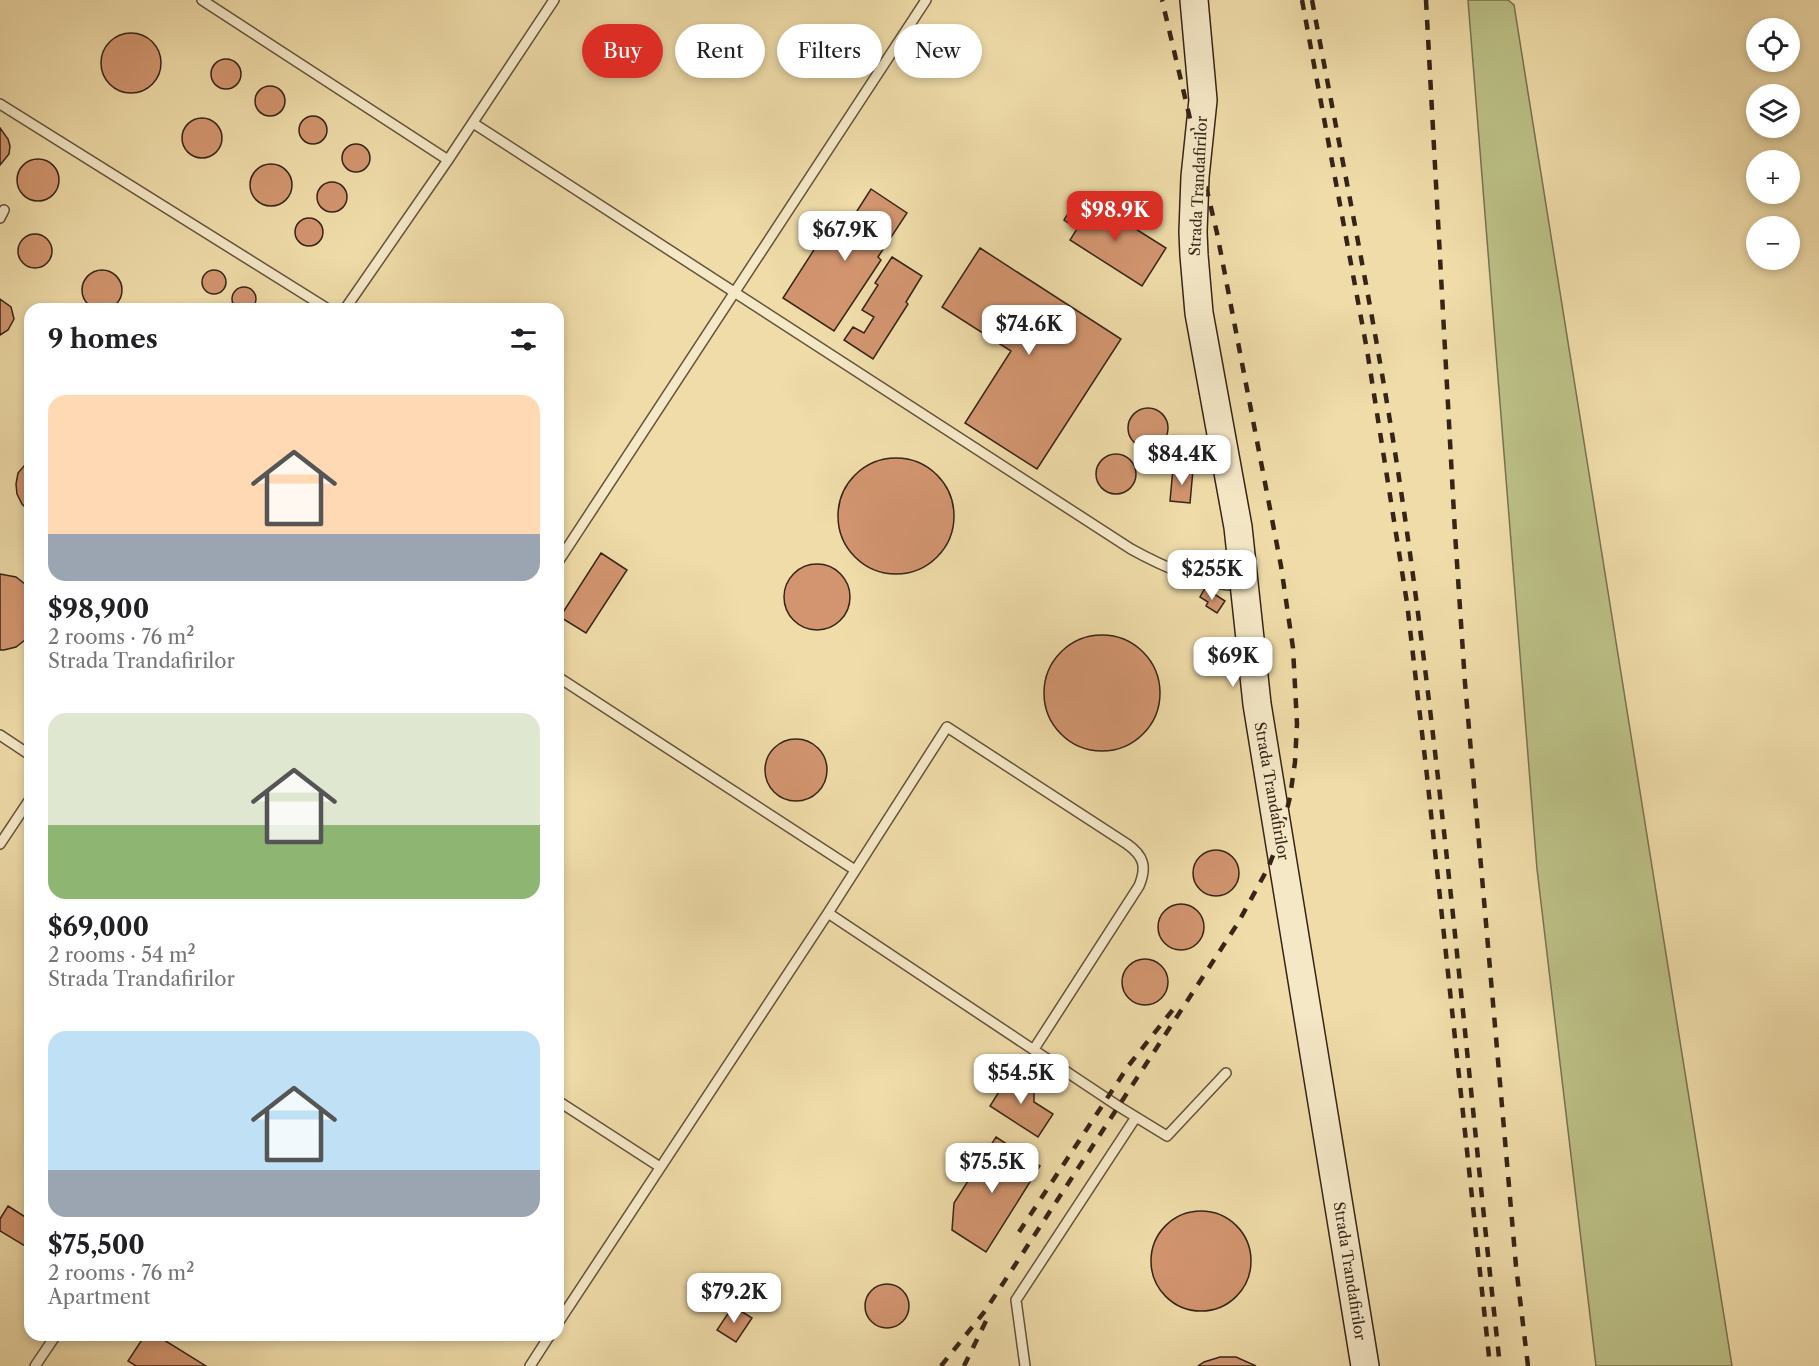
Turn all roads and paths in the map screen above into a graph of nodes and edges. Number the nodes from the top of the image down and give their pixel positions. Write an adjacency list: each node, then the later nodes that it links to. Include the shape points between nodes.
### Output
1 (202, 0): 7 (lane)
2 (554, 0): 6 (lane)
3 (926, 0): 8 (lane)
4 (1194, 0): 31 (main road, Strada Trandafirilor, via 1203,100 1193,232 1199,313 1238,527 1257,704)
5 (0, 104): 9 (lane)
6 (473, 123): 7 (lane); 8 (lane)
7 (448, 160): 10 (lane)
8 (733, 293): 11 (lane); 12 (lane, via 1131,549 1205,581)
9 (318, 303)
10 (349, 303)
11 (564, 552)
12 (1228, 585)
13 (564, 680): 18 (lane)
14 (0, 735): 15 (lane)
15 (24, 751)
16 (24, 808): 17 (lane)
17 (0, 844)
18 (855, 870): 19 (lane); 20 (lane, via 948,727 1142,857 1144,875 1139,886)
19 (828, 913): 20 (lane); 24 (lane)
20 (1034, 1049): 23 (lane)
21 (1226, 1073): 23 (lane, via 1167,1136)
22 (564, 1105): 24 (lane)
23 (1136, 1117): 30 (lane, via 1016,1300)
24 (660, 1167): 25 (lane)
25 (564, 1314)
26 (52, 1341): 28 (lane)
27 (546, 1341): 29 (lane)
28 (35, 1366)
29 (530, 1366)
30 (1025, 1366)
31 (1365, 1366)

